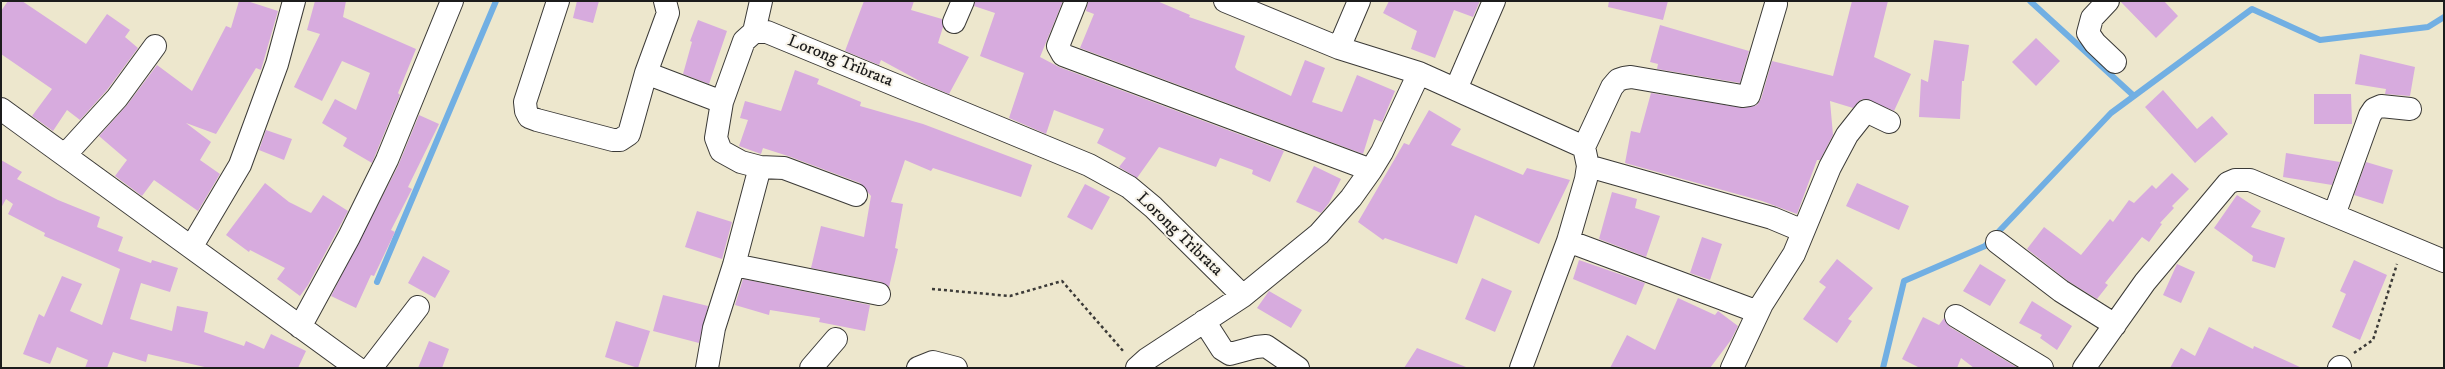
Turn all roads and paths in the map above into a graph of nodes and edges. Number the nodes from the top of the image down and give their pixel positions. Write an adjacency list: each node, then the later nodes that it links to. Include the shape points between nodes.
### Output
1 (294, 1): 35 (street, via 277,64 240,165)
2 (452, 1): 46 (street, via 387,160 349,237)
3 (558, 1): 18 (street, via 525,102 529,117 613,140 624,138 629,134)
4 (665, 1): 18 (street, via 668,13)
5 (761, 1): 14 (street)
6 (963, 1): 13 (street)
7 (1076, 1): 28 (street, via 1058,46 1062,55)
8 (1225, 1): 16 (street)
9 (1359, 1): 16 (street)
10 (1494, 1): 20 (street)
11 (2108, 1): 17 (street, via 2092,18 2088,33)
12 (1776, 4): 26 (street, via 1749,95 1742,96 1631,77 1618,80 1612,87)
13 (954, 22)
14 (754, 32): 21 (street, via 744,41); 40 (street, Lorong Tribrata, via 767,32 1089,166 1129,187 1153,206)
15 (155, 46): 25 (street, via 117,98)
16 (1339, 48): 19 (street)
17 (2115, 62)
18 (646, 73): 21 (street)
19 (1419, 73): 20 (street); 28 (street)
20 (1456, 89): 26 (street)
21 (722, 102): 27 (street, via 717,146 741,162)
22 (1, 109): 25 (street)
23 (2410, 109): 30 (street, via 2381,106 2374,109)
24 (1889, 122): 31 (street, via 1866,111 1848,135 1830,167)
25 (65, 155): 35 (street)
26 (1586, 156): 31 (street, via 1772,218); 32 (street)
27 (760, 167): 29 (street, via 784,168); 37 (street)
28 (1371, 170): 40 (street, via 1351,198 1319,234)
29 (856, 195)
30 (2334, 215): 34 (street); 45 (street, via 2250,180 2235,180 2228,183 2145,282)
31 (1803, 231): 42 (street, via 1794,254)
32 (1568, 241): 42 (street); 58 (street)
33 (1997, 242): 45 (street, via 2061,291)
34 (2404, 244): 36 (street); 49 (path, via 2373,340)
35 (192, 246): 46 (street)
36 (2444, 261)
37 (734, 265): 39 (street); 52 (street, via 714,328)
38 (932, 289): 56 (path, via 1010,296 1062,281)
39 (879, 294)
40 (1243, 296): 44 (street)
41 (418, 307): 51 (street)
42 (1758, 312): 59 (street)
43 (1956, 316): 60 (street)
44 (1204, 321): 48 (street, via 1222,349); 56 (street, via 1147,358)
45 (2115, 324): 61 (street)
46 (300, 326): 50 (street)
47 (836, 338): 53 (street)
48 (1234, 361): 57 (street, via 1256,347 1266,346)
49 (2340, 367)
50 (357, 368)
51 (371, 368)
52 (707, 368)
53 (811, 368)
54 (918, 368): 55 (street, via 932,362)
55 (956, 368)
56 (1137, 368)
57 (1298, 368)
58 (1521, 368)
59 (1732, 368)
60 (2042, 368)
61 (2084, 368)

